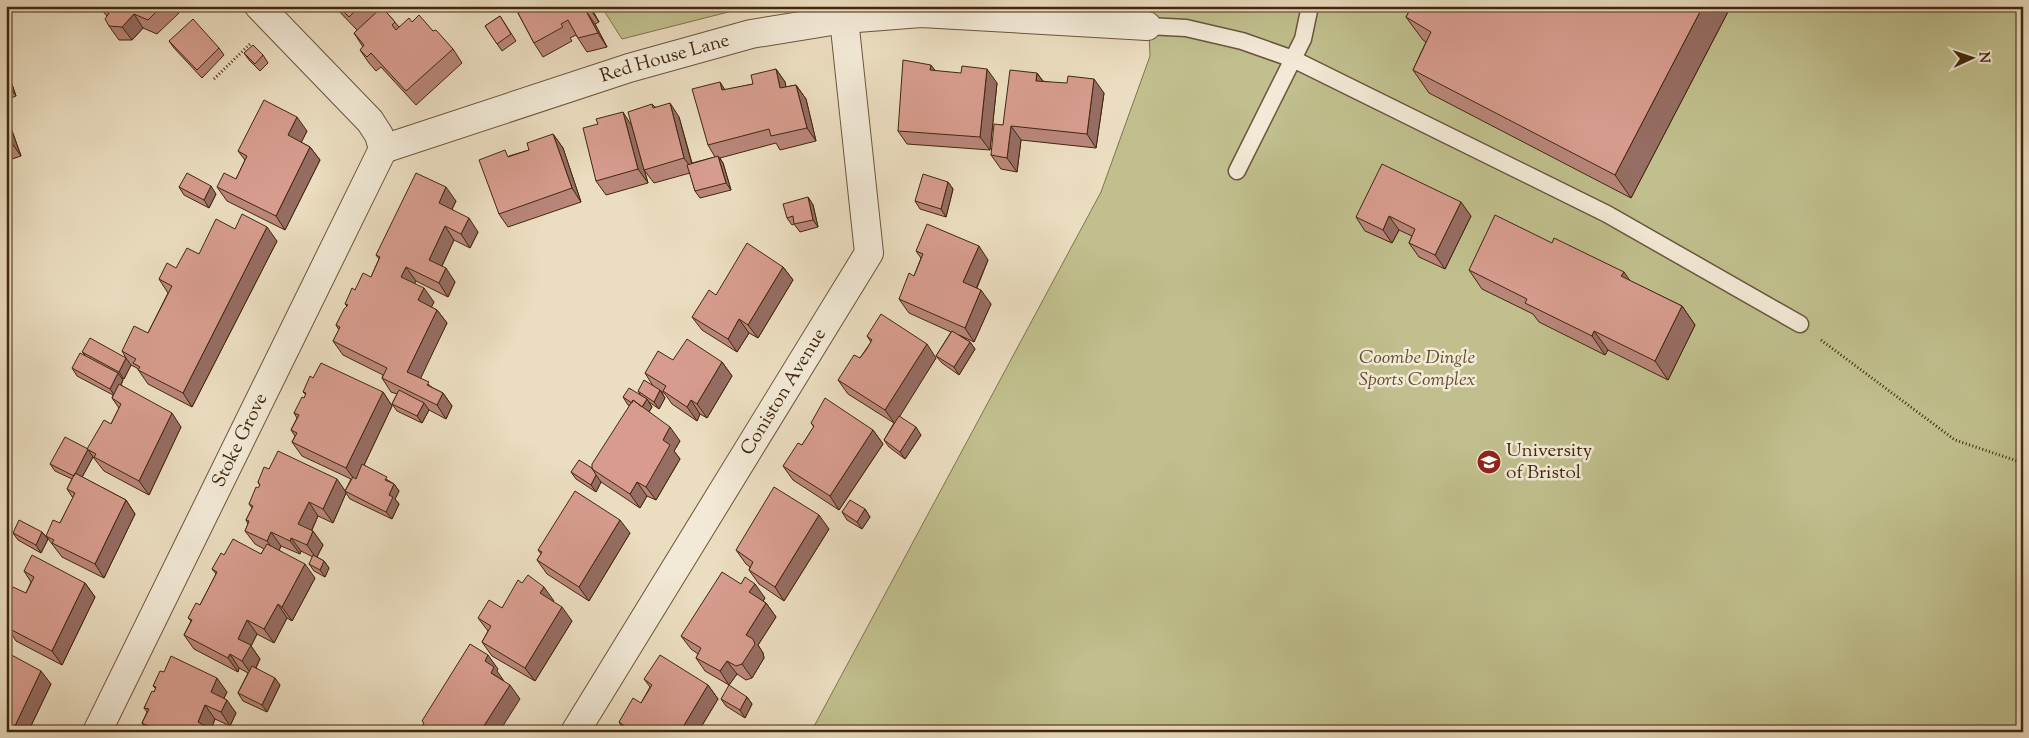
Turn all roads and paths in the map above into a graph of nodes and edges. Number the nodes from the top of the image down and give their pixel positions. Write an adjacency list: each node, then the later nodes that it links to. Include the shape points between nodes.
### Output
1 (1310, 6): 5 (lane, via 1303,39)
2 (266, 13): 6 (path); 7 (street, via 370,121)
3 (844, 19): 4 (street, Red House Lane, via 921,13); 7 (street, Red House Lane, via 751,34 629,68); 12 (street, Coniston Avenue, via 869,253)
4 (1147, 26): 5 (lane, via 1186,28 1242,41)
5 (1293, 59): 8 (lane); 9 (lane, via 1607,214)
6 (214, 79)
7 (384, 149): 11 (street, Stoke Grove)
8 (1237, 171)
9 (1800, 324): 10 (path, via 1955,440)
10 (2023, 463)
11 (97, 732)
12 (575, 732)

